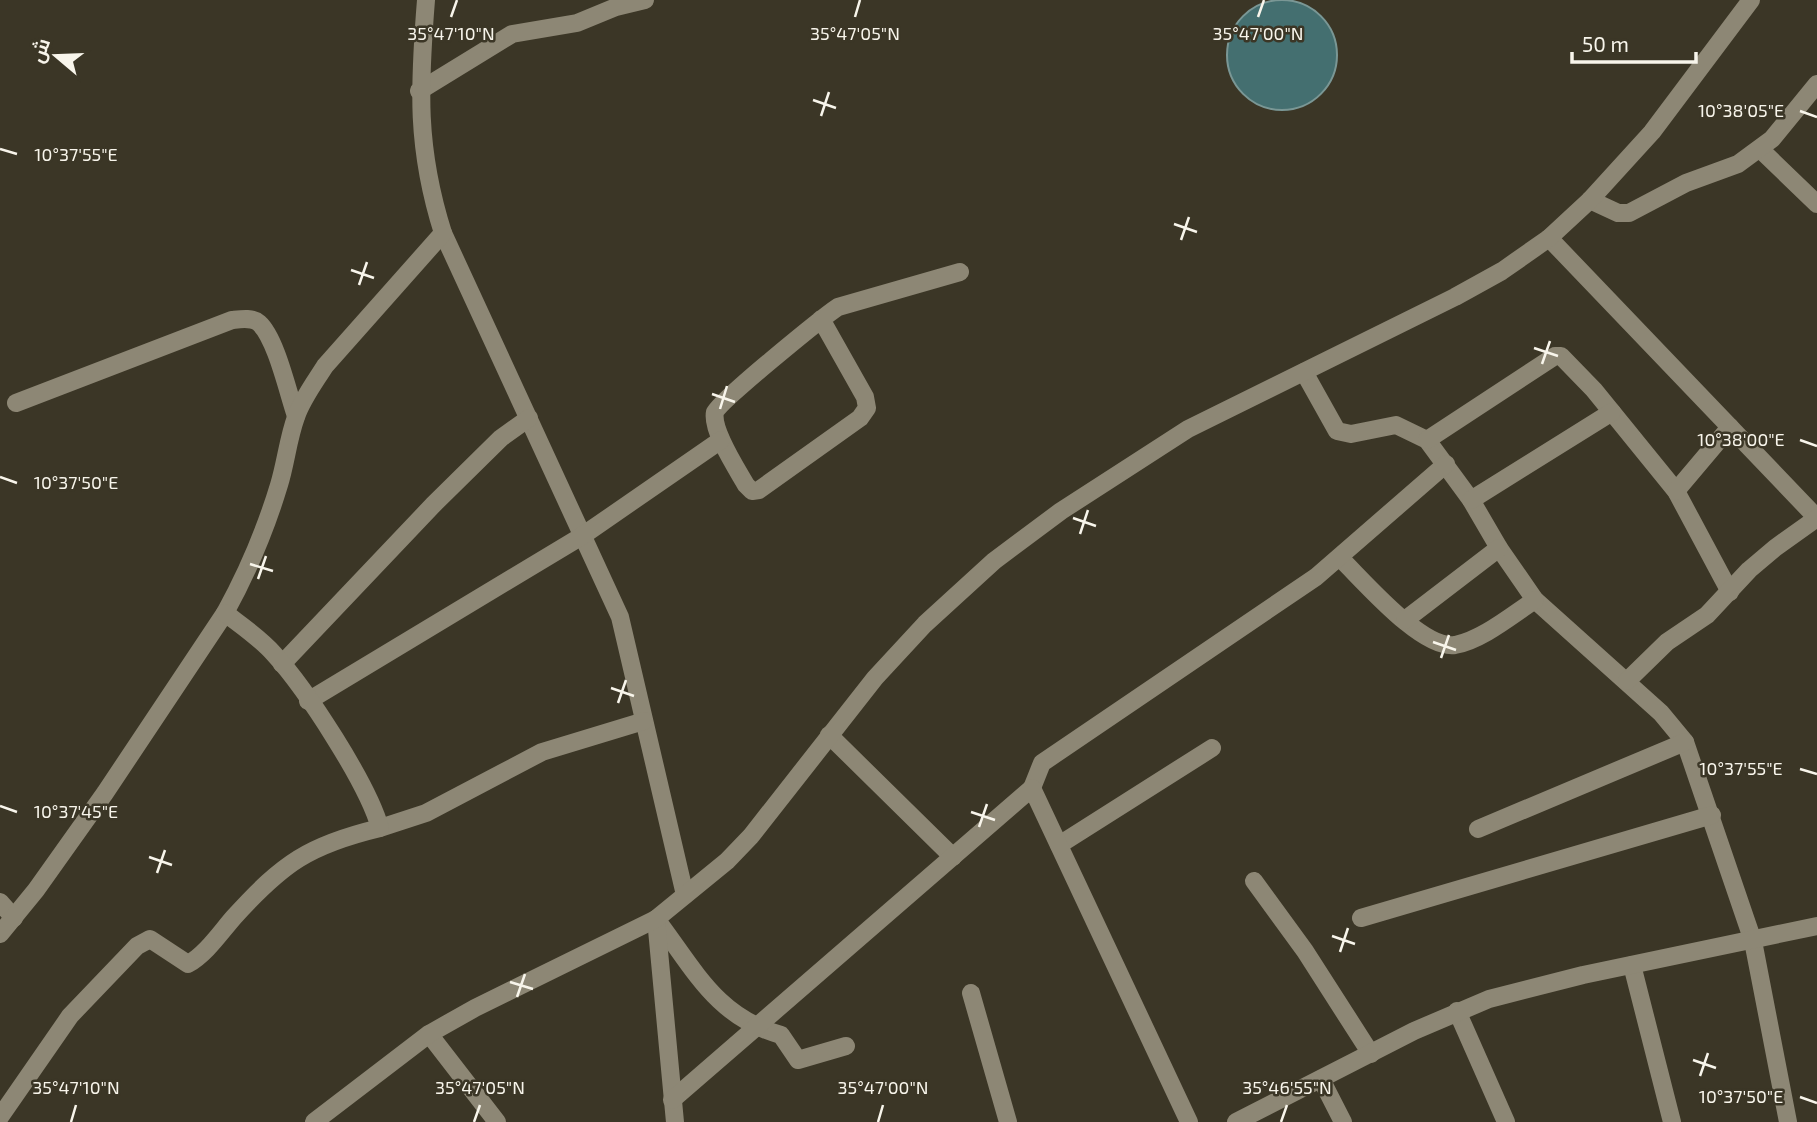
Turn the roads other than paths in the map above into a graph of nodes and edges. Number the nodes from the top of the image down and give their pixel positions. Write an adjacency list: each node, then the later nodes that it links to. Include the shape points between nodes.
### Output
1 (426, 0): 5 (street)
2 (645, 0): 5 (street, via 616,6 577,23 512,34)
3 (1751, 0): 7 (street, via 1652,132)
4 (1817, 84): 6 (street)
5 (419, 91): 9 (street, via 429,183)
6 (1761, 150): 7 (street, via 1629,213); 8 (street)
7 (1590, 200): 10 (street)
8 (1817, 204)
9 (443, 233): 16 (street, via 325,366); 17 (street)
10 (1549, 238): 13 (street, via 1502,271); 18 (street)
11 (960, 272): 12 (street, via 838,307)
12 (821, 319): 19 (street, via 720,403 715,418); 19 (street, via 865,397 867,408 860,418 759,490 746,485)
13 (1304, 372): 20 (street, via 1337,431 1351,434 1396,425); 36 (street, via 1188,429 994,561 925,624)
14 (16, 402): 16 (street, via 232,320 248,318 257,321 267,334)
15 (1612, 412): 20 (street, via 1566,359 1555,356); 22 (street); 23 (street)
16 (296, 416): 30 (street, via 279,486)
17 (529, 418): 25 (street); 32 (street, via 501,438 433,505)
18 (1730, 427): 22 (street); 24 (street)
19 (721, 440): 25 (street)
20 (1427, 440): 21 (street)
21 (1446, 464): 23 (street); 27 (street, via 1401,499)
22 (1676, 491): 28 (street)
23 (1471, 500): 26 (street)
24 (1817, 518): 28 (street, via 1775,548)
25 (582, 536): 34 (street); 35 (street, via 620,617)
26 (1499, 548): 29 (street); 31 (street)
27 (1340, 558): 31 (street); 39 (street, via 1042,763)
28 (1730, 592): 33 (street)
29 (1535, 600): 31 (street, via 1453,645 1434,642); 33 (street)
30 (225, 613): 32 (street); 48 (street, via 105,793)
31 (1405, 621)
32 (282, 664): 34 (street)
33 (1627, 681): 37 (street)
34 (308, 701): 41 (street, via 364,790)
35 (644, 721): 41 (street, via 542,752 426,813); 46 (street)
36 (829, 735): 44 (street); 46 (street, via 751,836)
37 (1685, 742): 40 (street); 42 (street)
38 (1212, 748): 43 (street)
39 (1032, 788): 43 (street); 44 (street)
40 (1712, 815): 49 (street); 53 (street)
41 (380, 828): 63 (street, via 319,846 296,859 188,964 150,939 137,946 70,1016)
42 (1478, 829)
43 (1059, 845): 68 (street)
44 (953, 857): 57 (street)
45 (1254, 881): 60 (street)
46 (685, 895): 50 (street)
47 (0, 902): 48 (street)
48 (14, 918): 52 (street)
49 (1361, 918)
50 (656, 919): 57 (street, via 724,1008); 58 (street); 62 (street)
51 (1817, 926): 53 (street)
52 (0, 934)
53 (1753, 941): 54 (street); 73 (street)
54 (1632, 965): 56 (street, via 1520,989); 72 (street)
55 (971, 993): 67 (street)
56 (1457, 1011): 60 (street); 71 (street)
57 (756, 1028): 59 (street, via 781,1035 798,1060); 62 (street)
58 (429, 1034): 64 (street); 65 (street)
59 (846, 1046)
60 (1371, 1054): 61 (street)
61 (1321, 1079): 69 (street); 70 (street)
62 (673, 1100): 66 (street)
63 (0, 1117)
64 (314, 1122)
65 (497, 1122)
66 (675, 1122)
67 (1008, 1122)
68 (1189, 1122)
69 (1236, 1122)
70 (1343, 1122)
71 (1506, 1122)
72 (1672, 1122)
73 (1788, 1122)

